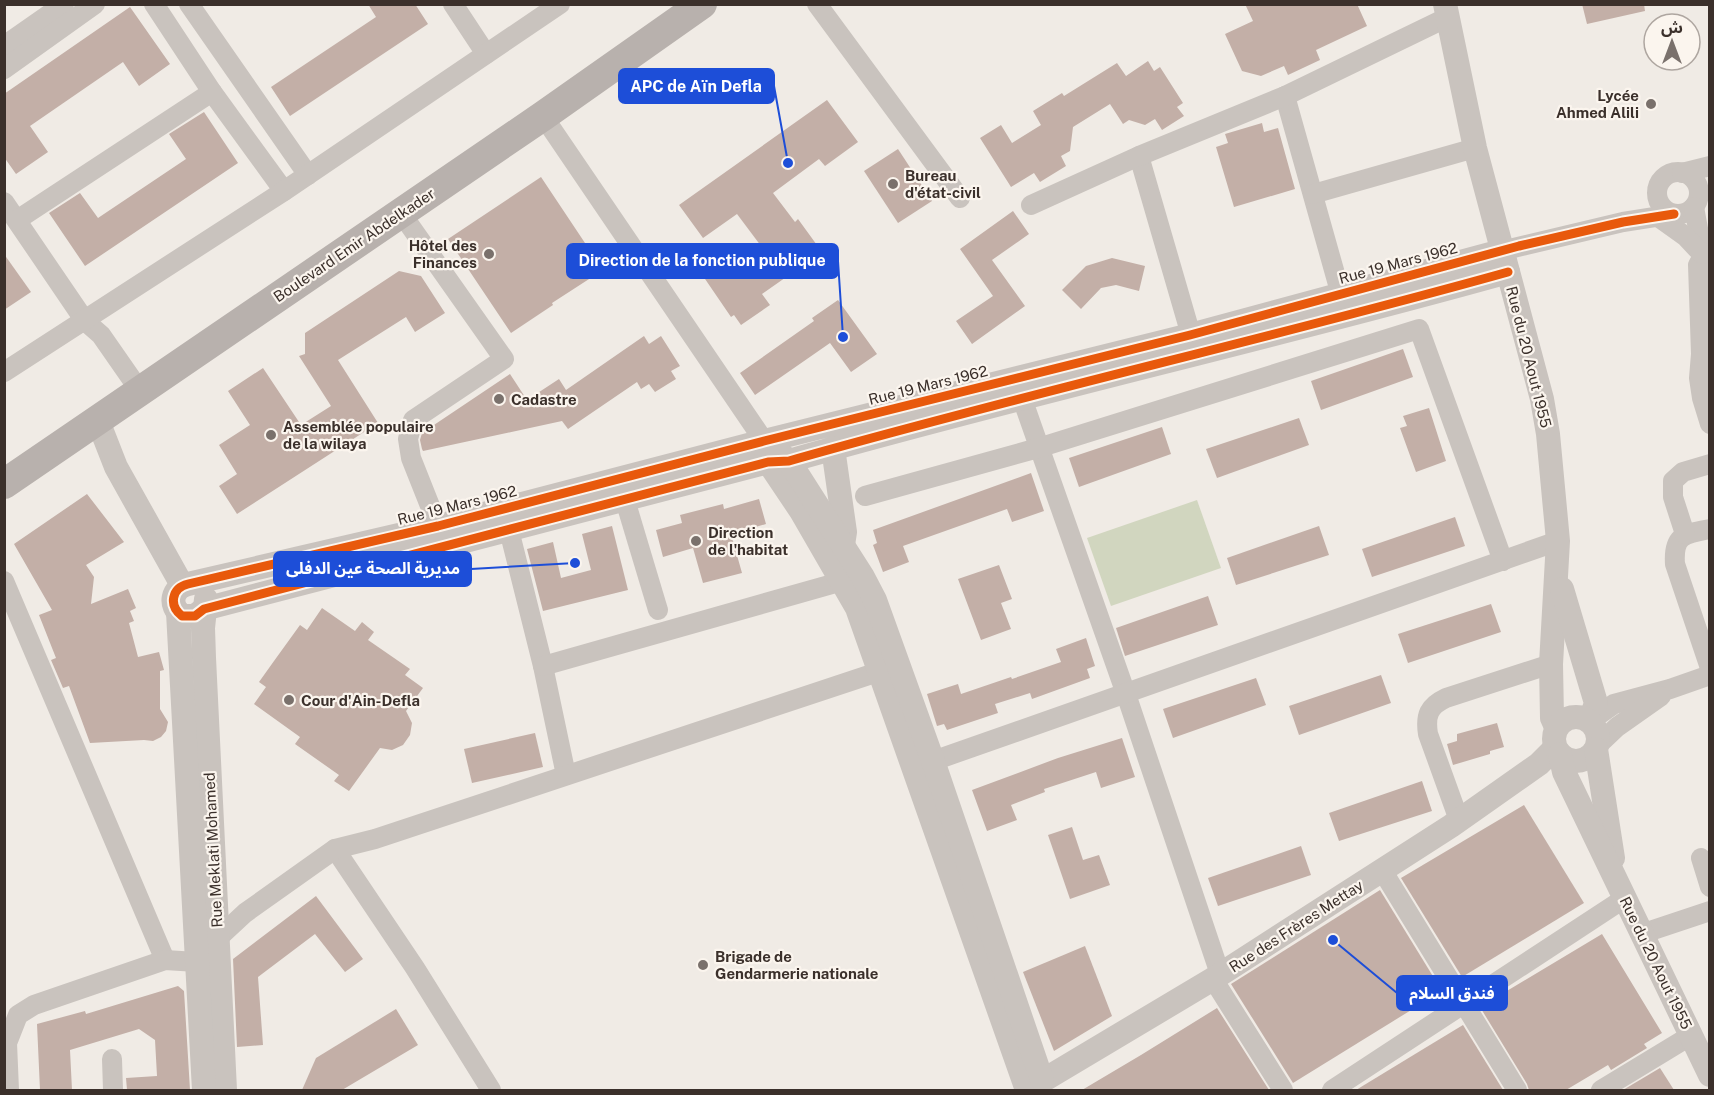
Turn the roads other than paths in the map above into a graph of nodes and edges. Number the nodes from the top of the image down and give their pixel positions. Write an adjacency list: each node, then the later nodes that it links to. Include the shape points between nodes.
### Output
1 (95, 4): 12 (street)
2 (154, 4): 13 (street)
3 (189, 4): 20 (street)
4 (453, 4): 11 (street)
5 (560, 4): 11 (street)
6 (702, 4): 15 (main road, Boulevard Emir Abdelkader)
7 (816, 4): 24 (street)
8 (50, 8): 10 (street)
9 (1447, 11): 14 (street); 16 (street, Rue du 20 Aout 1955)
10 (4, 46)
11 (486, 54): 20 (street)
12 (4, 69)
13 (212, 92): 22 (street); 30 (street)
14 (1285, 96): 17 (street); 23 (street)
15 (543, 116): 28 (main road, Boulevard Emir Abdelkader); 44 (street)
16 (1475, 148): 23 (street); 33 (street, Rue du 20 Aout 1955)
17 (1139, 156): 27 (street); 36 (street)
18 (1710, 166): 19 (street)
19 (1682, 173): 21 (street, via 1669,174); 25 (street, via 1696,183)
20 (308, 175): 22 (street)
21 (1657, 190): 29 (street); 31 (street, Rue 19 Mars 1962)
22 (284, 191): 35 (street)
23 (1313, 194): 34 (street)
24 (960, 198)
25 (1701, 201): 29 (street, via 1689,212); 32 (street)
26 (4, 202): 30 (street)
27 (1031, 205)
28 (401, 213): 39 (main road, Boulevard Emir Abdelkader); 49 (street, via 504,359 412,420 408,439 411,458)
29 (1666, 215): 31 (street, Rue 19 Mars 1962); 32 (street)
30 (17, 220): 35 (street)
31 (1623, 222): 33 (street, Rue 19 Mars 1962)
32 (1706, 256): 41 (street, via 1698,266 1700,378)
33 (1504, 261): 34 (street, Rue 19 Mars 1962); 36 (street, Rue 19 Mars 1962); 53 (street, Rue du 20 Aout 1955, via 1544,408)
34 (1341, 295): 36 (street, Rue 19 Mars 1962)
35 (85, 321): 37 (street); 39 (street, via 101,335)
36 (1193, 345): 38 (street, Rue 19 Mars 1962)
37 (4, 372)
38 (1018, 388): 42 (street, Rue 19 Mars 1962); 43 (street); 44 (street, Rue 19 Mars 1962)
39 (140, 392): 40 (main road, Boulevard Emir Abdelkader)
40 (98, 421): 46 (main road, Boulevard Emir Abdelkader); 59 (street, via 117,467)
41 (1710, 424)
42 (833, 448): 44 (street, Rue 19 Mars 1962); 54 (street, via 845,532)
43 (1038, 448): 47 (street); 55 (street, via 1419,329); 69 (street)
44 (774, 454): 48 (street, Rue 19 Mars 1962); 49 (street, Rue 19 Mars 1962); 54 (street); 58 (street, via 801,511)
45 (1710, 464): 52 (street, via 1683,472 1673,481 1673,497)
46 (4, 484)
47 (865, 496)
48 (626, 500): 51 (street, Rue 19 Mars 1962); 61 (street)
49 (438, 526): 59 (street, Rue 19 Mars 1962)
50 (1710, 529): 52 (street)
51 (509, 530): 60 (street, Rue 19 Mars 1962); 64 (street)
52 (1685, 534): 65 (street, via 1674,551 1675,564)
53 (1558, 541): 55 (street); 56 (street, Rue du 20 Aout 1955)
54 (843, 545): 73 (street, via 875,600)
55 (1503, 561): 69 (street)
56 (1557, 573): 63 (street, Rue du 20 Aout 1955); 70 (street, via 1596,703)
57 (4, 581): 84 (street)
58 (843, 581): 64 (street); 66 (street)
59 (185, 585): 60 (street, via 197,585 205,594); 62 (street, via 173,597)
60 (204, 609): 62 (street, via 189,617); 83 (street, Rue Meklati Mohamed)
61 (658, 610)
62 (178, 612): 85 (street, Rue Meklati Mohamed)
63 (1551, 664): 71 (street, Rue du 20 Aout 1955, via 1552,718); 75 (street, via 1446,698 1428,710 1428,734)
64 (543, 666): 74 (street)
65 (1710, 668)
66 (881, 671): 74 (street); 92 (street)
67 (1710, 675): 68 (street)
68 (1670, 689): 70 (street, via 1614,704); 72 (street, via 1617,727)
69 (1126, 694): 73 (street); 86 (street)
70 (1590, 721): 71 (street, via 1568,718); 72 (street, via 1598,732)
71 (1557, 743): 72 (street, via 1571,760 1579,761); 75 (street, Rue des Frères Mettay, via 1539,764); 80 (street, Rue du 20 Aout 1955, via 1564,772)
72 (1597, 747): 80 (street)
73 (933, 761): 92 (street)
74 (566, 775): 76 (street)
75 (1459, 820): 78 (street, Rue des Frères Mettay)
76 (336, 849): 83 (street, via 245,913); 97 (street)
77 (1701, 858): 79 (street)
78 (1382, 870): 86 (street, Rue des Frères Mettay); 87 (street)
79 (1710, 887)
80 (1621, 891): 82 (street, Rue du 20 Aout 1955); 87 (street)
81 (1710, 911): 82 (street)
82 (1641, 934): 89 (street, Rue du 20 Aout 1955)
83 (217, 939): 96 (street, Rue Meklati Mohamed)
84 (165, 960): 85 (street); 88 (street, via 34,1005)
85 (197, 962): 95 (street, Rue Meklati Mohamed)
86 (1217, 976): 92 (street, Rue des Frères Mettay); 98 (street)
87 (1465, 1005): 99 (street); 100 (street)
88 (11, 1019): 93 (street, via 7,1042)
89 (1690, 1036): 91 (street, Rue du 20 Aout 1955); 101 (street)
90 (112, 1059): 94 (street)
91 (1710, 1075)
92 (1036, 1087)
93 (9, 1090)
94 (113, 1090)
95 (204, 1090)
96 (225, 1090)
97 (491, 1090)
98 (1283, 1090)
99 (1332, 1090)
100 (1517, 1090)
101 (1602, 1090)

